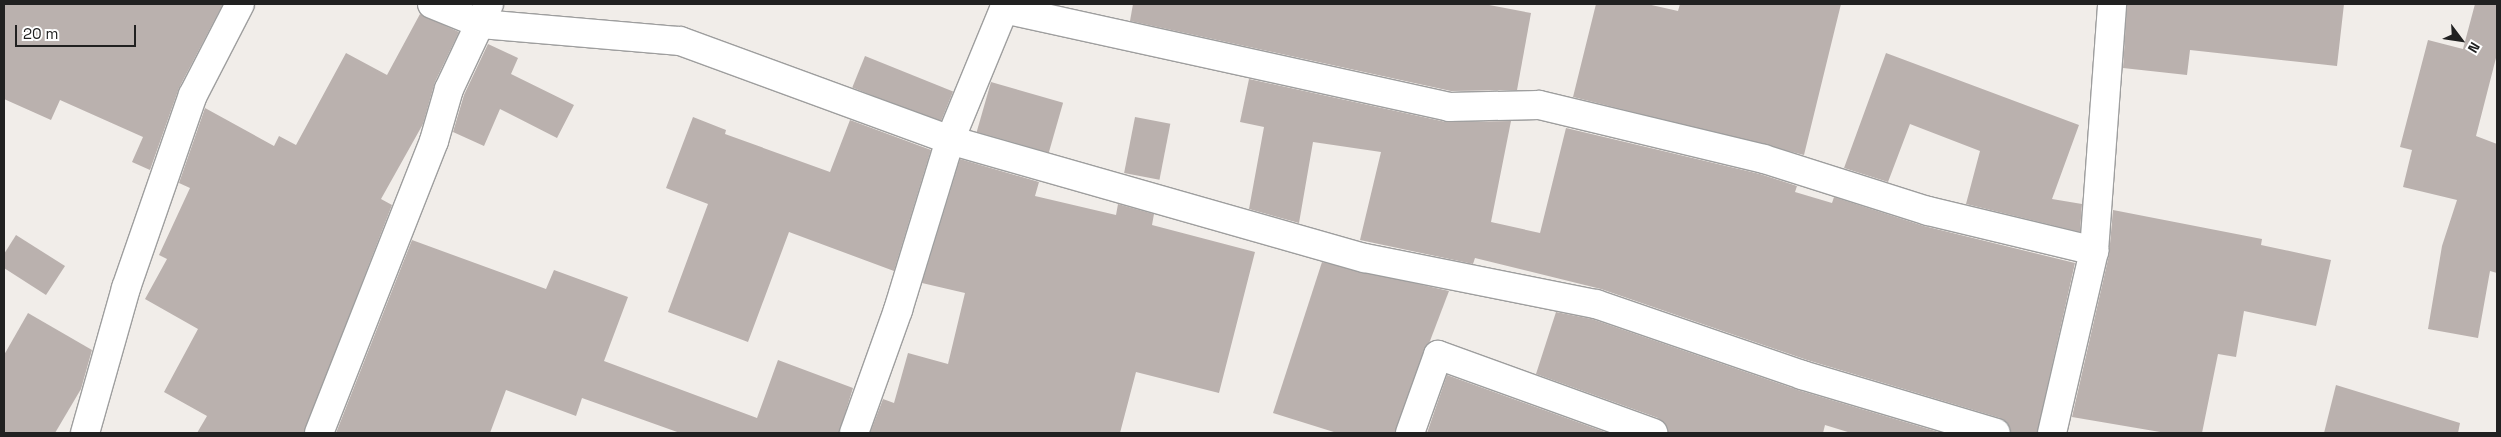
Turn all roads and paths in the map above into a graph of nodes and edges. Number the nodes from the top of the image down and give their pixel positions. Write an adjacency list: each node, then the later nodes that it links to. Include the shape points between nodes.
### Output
1 (240, 4): 8 (street, via 193,95 126,288)
2 (432, 4): 5 (street)
3 (2112, 4): 7 (street)
4 (1005, 6): 6 (street); 7 (street, via 1449,107 1539,105 1764,159 1928,211)
5 (485, 14): 6 (street, via 680,41); 9 (street, via 449,89 434,141)
6 (950, 140): 10 (street, via 898,310); 13 (street, via 1365,258 1596,304 1802,375)
7 (2094, 251): 14 (street)
8 (85, 433)
9 (319, 433)
10 (854, 433)
11 (1410, 433): 12 (street, via 1438,355)
12 (1653, 433)
13 (1996, 433)
14 (2052, 433)

